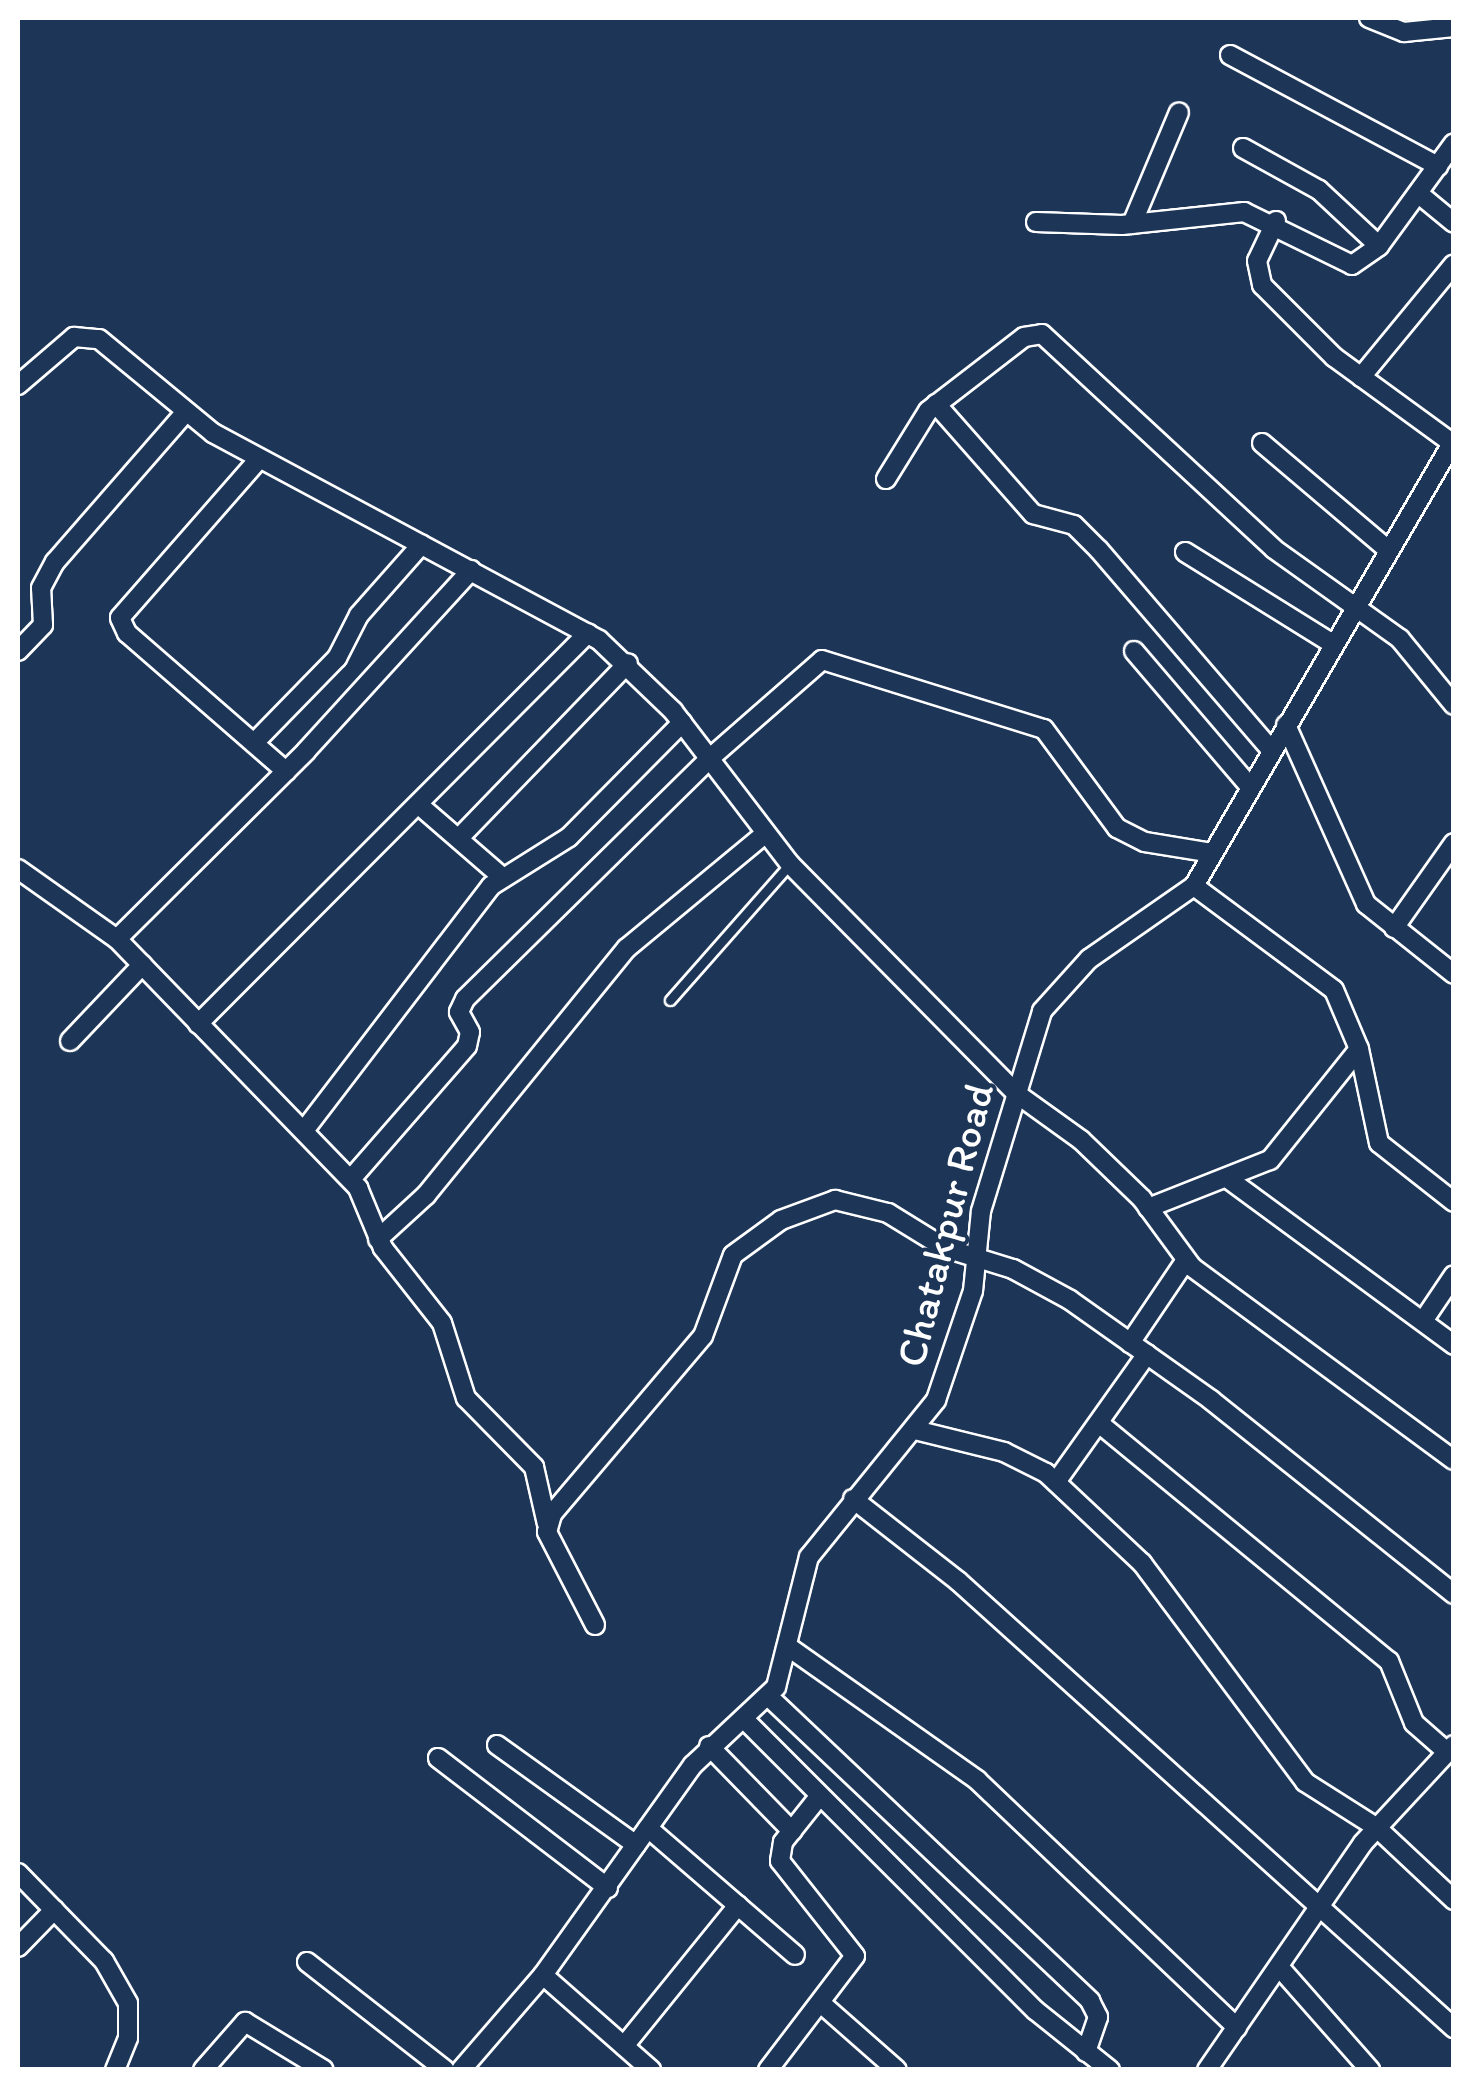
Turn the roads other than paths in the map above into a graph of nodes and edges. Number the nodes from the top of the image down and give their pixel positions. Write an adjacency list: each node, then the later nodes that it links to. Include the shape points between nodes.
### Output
1 (1369, 18): 2 (street, via 1404,32)
2 (1454, 28)
3 (1230, 55): 7 (street)
4 (1179, 112): 12 (street)
5 (1454, 143): 7 (street)
6 (1243, 148): 13 (street, via 1319,190)
7 (1438, 166): 8 (street)
8 (1418, 194): 11 (street); 13 (street)
9 (1036, 222): 12 (street)
10 (1276, 222): 12 (street, via 1244,212); 13 (street, via 1337,263 1366,260); 15 (street, via 1258,261 1262,285)
11 (1454, 222)
12 (1132, 224)
13 (1378, 246)
14 (1454, 264): 15 (street)
15 (1361, 377): 19 (street)
16 (18, 385): 18 (street, via 65,342 86,336)
17 (936, 404): 22 (street); 27 (street, via 1024,337 1042,334 1274,549); 37 (street, via 1033,514 1074,526 1099,550)
18 (186, 412): 21 (street); 30 (street, via 55,562 41,588 42,625)
19 (1453, 442): 24 (street, Chatakpur Road)
20 (1262, 443): 24 (street)
21 (259, 459): 23 (street); 36 (street, via 120,618 127,633)
22 (886, 479)
23 (421, 545): 26 (street); 36 (street, via 359,616 337,658)
24 (1388, 550): 27 (street, Chatakpur Road)
25 (1185, 552): 29 (street)
26 (471, 570): 28 (street); 39 (street)
27 (1353, 609): 29 (street, Chatakpur Road); 33 (street, via 1400,639)
28 (588, 633): 32 (street); 41 (street)
29 (1333, 644): 35 (street, Chatakpur Road)
30 (18, 650)
31 (1134, 650): 40 (street)
32 (628, 663): 34 (street); 43 (street)
33 (1454, 704)
34 (682, 723): 38 (street); 48 (street, via 568,837)
35 (1286, 725): 37 (street, Chatakpur Road); 50 (street, via 1366,904)
36 (254, 744): 39 (street)
37 (1272, 751): 40 (street, Chatakpur Road)
38 (709, 759): 42 (street); 45 (street, via 822,660 1044,729 1117,828 1145,842); 61 (street, via 465,999 459,1012 470,1032 467,1046)
39 (286, 771): 51 (street)
40 (1250, 787): 45 (street, Chatakpur Road)
41 (418, 805): 43 (street); 55 (street)
42 (765, 834): 46 (street); 64 (street, via 628,948 487,1123)
43 (459, 838): 48 (street)
44 (1454, 843): 50 (street)
45 (1212, 853): 49 (street, Chatakpur Road)
46 (790, 864): 54 (lane); 58 (street)
47 (18, 868): 51 (street)
48 (502, 877): 59 (street)
49 (1194, 886): 57 (street, via 1334,990); 58 (street, Chatakpur Road, via 1055,991 1032,1030)
50 (1394, 928): 53 (street)
51 (117, 939): 52 (street)
52 (142, 965): 55 (street); 56 (street)
53 (1454, 974)
54 (670, 1000)
55 (198, 1024): 59 (street)
56 (70, 1041)
57 (1360, 1049): 60 (street, via 1270,1160); 62 (street, via 1379,1143)
58 (1016, 1094): 63 (street, via 1081,1140); 65 (street, Chatakpur Road, via 981,1211)
59 (306, 1128): 61 (street)
60 (1227, 1178): 63 (street); 68 (street)
61 (351, 1179): 64 (street)
62 (1454, 1202)
63 (1148, 1208): 66 (street)
64 (378, 1239): 77 (street, via 432,1303 466,1398 534,1467)
65 (977, 1256): 69 (street, via 1035,1279); 73 (street, Chatakpur Road, via 973,1292 936,1400); 77 (street, via 860,1203 814,1203 781,1220 733,1255 703,1336)
66 (1186, 1260): 69 (street); 74 (street)
67 (1454, 1275): 68 (street)
68 (1423, 1321): 70 (street)
69 (1130, 1343): 71 (street)
70 (1454, 1346)
71 (1146, 1354): 72 (street); 78 (street)
72 (1100, 1424): 75 (street); 85 (street, via 1390,1661 1414,1724)
73 (915, 1430): 75 (street, via 1004,1452); 76 (street, Chatakpur Road)
74 (1454, 1460)
75 (1056, 1482): 88 (street, via 1142,1563 1286,1763 1336,1807)
76 (853, 1500): 80 (street, Chatakpur Road, via 808,1557); 96 (street, via 958,1581)
77 (547, 1524): 79 (street)
78 (1454, 1594)
79 (595, 1625)
80 (790, 1648): 81 (street, Chatakpur Road); 104 (street, via 977,1780)
81 (768, 1696): 82 (street, Chatakpur Road); 107 (street, via 1090,2001 1096,2029)
82 (744, 1719): 84 (street, Chatakpur Road); 87 (street)
83 (497, 1745): 91 (street)
84 (710, 1746): 89 (street, Chatakpur Road); 90 (street)
85 (1450, 1748): 88 (street)
86 (438, 1758): 93 (street)
87 (818, 1798): 90 (street); 107 (street)
88 (1376, 1827): 94 (street); 96 (street)
89 (648, 1828): 91 (street, Chatakpur Road); 95 (street)
90 (792, 1831): 103 (street, via 780,1861 855,1956)
91 (636, 1845): 93 (street, Chatakpur Road)
92 (18, 1873): 97 (street)
93 (608, 1888): 102 (street, Chatakpur Road)
94 (1454, 1900)
95 (738, 1905): 99 (street); 106 (street)
96 (1320, 1909): 101 (street); 105 (street)
97 (54, 1910): 98 (street); 109 (street, via 104,1961 128,2002 128,2038)
98 (18, 1947)
99 (795, 1955)
100 (307, 1962): 112 (street)
101 (1281, 1970): 104 (street); 118 (street)
102 (543, 1975): 106 (street); 113 (street, Chatakpur Road)
103 (823, 2004): 115 (street); 116 (street)
104 (1237, 2028): 108 (street)
105 (1454, 2028)
106 (624, 2046): 114 (street)
107 (1086, 2052): 117 (street)
108 (1216, 2066)
109 (115, 2070)
110 (203, 2070): 111 (street, via 245,2022)
111 (324, 2070)
112 (444, 2070)
113 (461, 2070)
114 (651, 2070)
115 (768, 2070)
116 (898, 2070)
117 (1110, 2070)
118 (1370, 2070)

